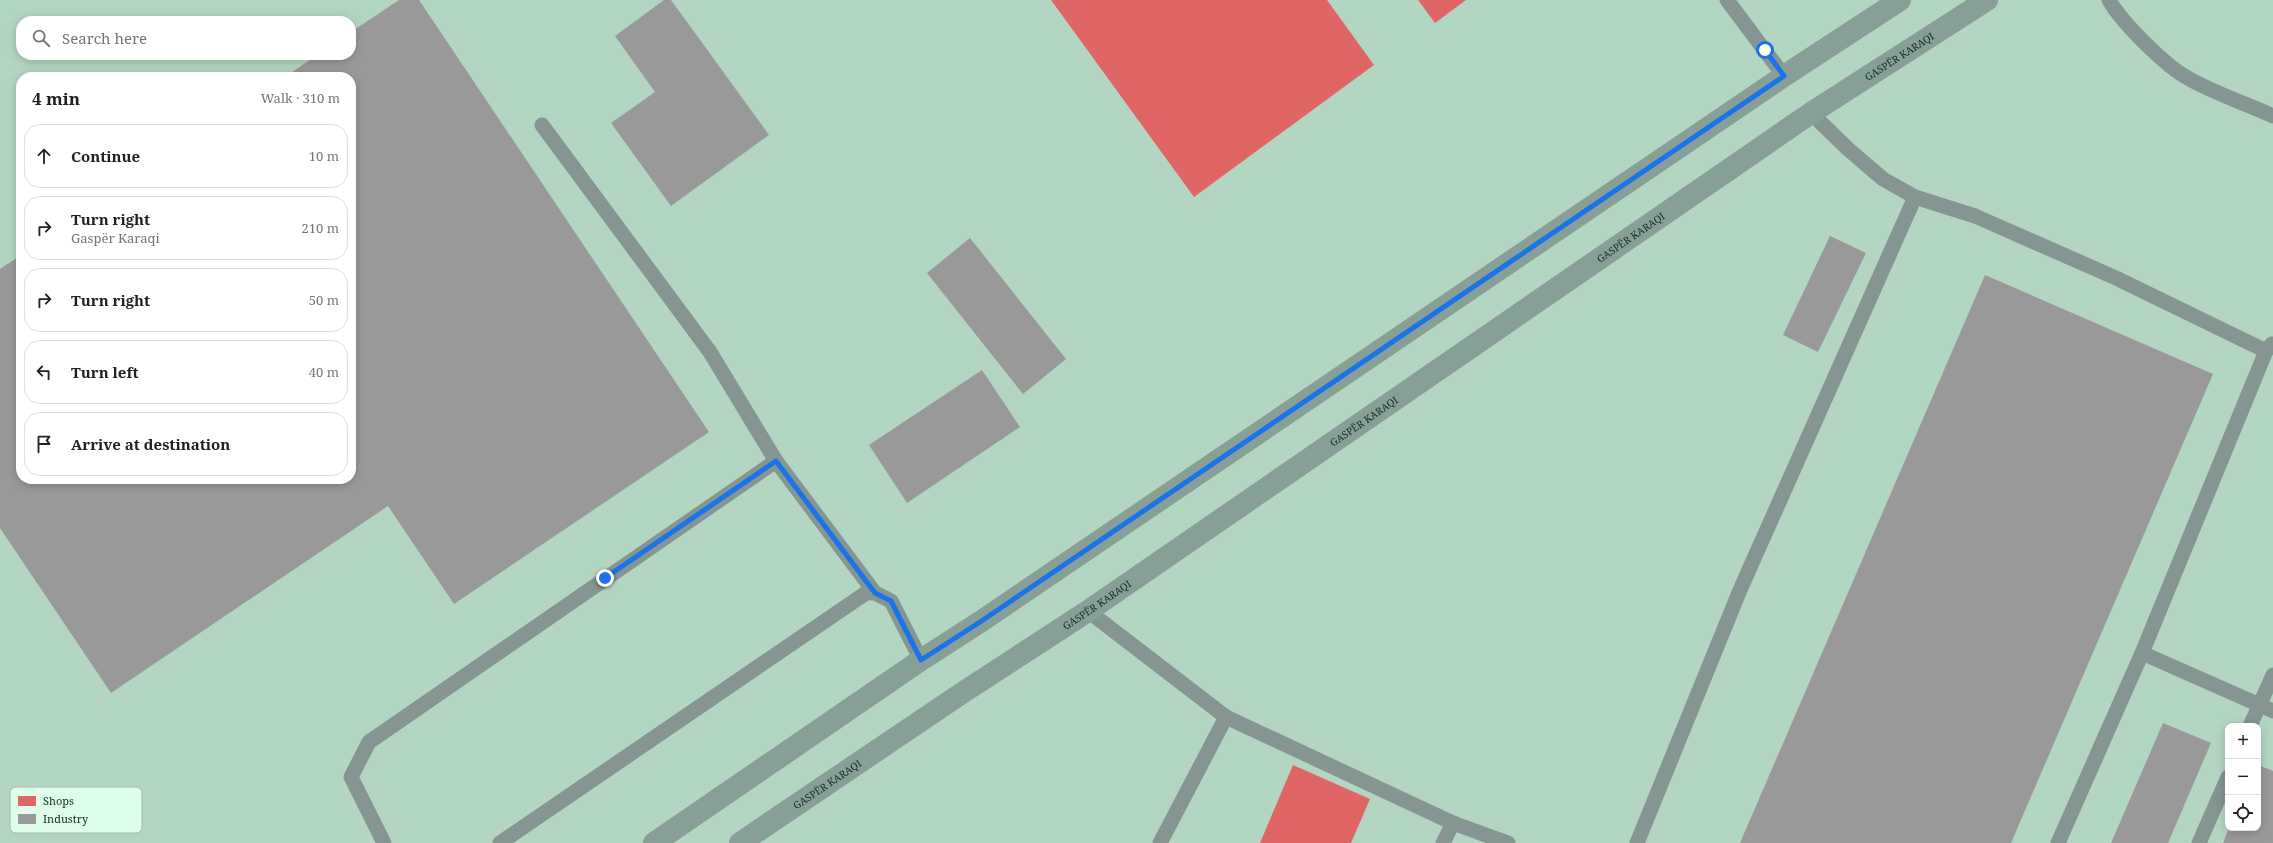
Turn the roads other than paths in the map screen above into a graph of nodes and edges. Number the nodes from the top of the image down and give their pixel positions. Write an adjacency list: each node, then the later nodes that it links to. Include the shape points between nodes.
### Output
1 (1727, 0): 5 (lane)
2 (1900, 0): 5 (main road)
3 (1987, 0): 6 (main road, GASPËR KARAQI)
4 (2115, 3): 7 (lane, via 2146,44 2186,77)
5 (1784, 76): 15 (main road)
6 (1811, 113): 9 (lane, via 1883,178); 13 (main road, GASPËR KARAQI)
7 (2273, 116)
8 (542, 125): 11 (lane, via 710,352)
9 (1914, 197): 10 (lane, via 1975,216); 29 (lane, via 1740,590)
10 (2269, 347): 14 (lane)
11 (776, 461): 12 (lane); 23 (lane, via 369,742 351,777)
12 (875, 593): 15 (lane, via 891,601); 24 (lane, via 866,593 858,597)
13 (1088, 611): 18 (lane); 22 (main road, GASPËR KARAQI, via 962,693)
14 (2142, 653): 17 (lane); 30 (lane)
15 (921, 660): 25 (main road)
16 (2273, 675): 17 (lane)
17 (2266, 708): 19 (lane)
18 (1226, 717): 21 (lane); 26 (lane)
19 (2253, 723)
20 (2225, 784): 31 (lane)
21 (1453, 823): 27 (lane); 28 (lane)
22 (751, 840)
23 (384, 843)
24 (500, 843)
25 (654, 843)
26 (1160, 843)
27 (1443, 843)
28 (1508, 843)
29 (1637, 843)
30 (2058, 843)
31 (2199, 843)

